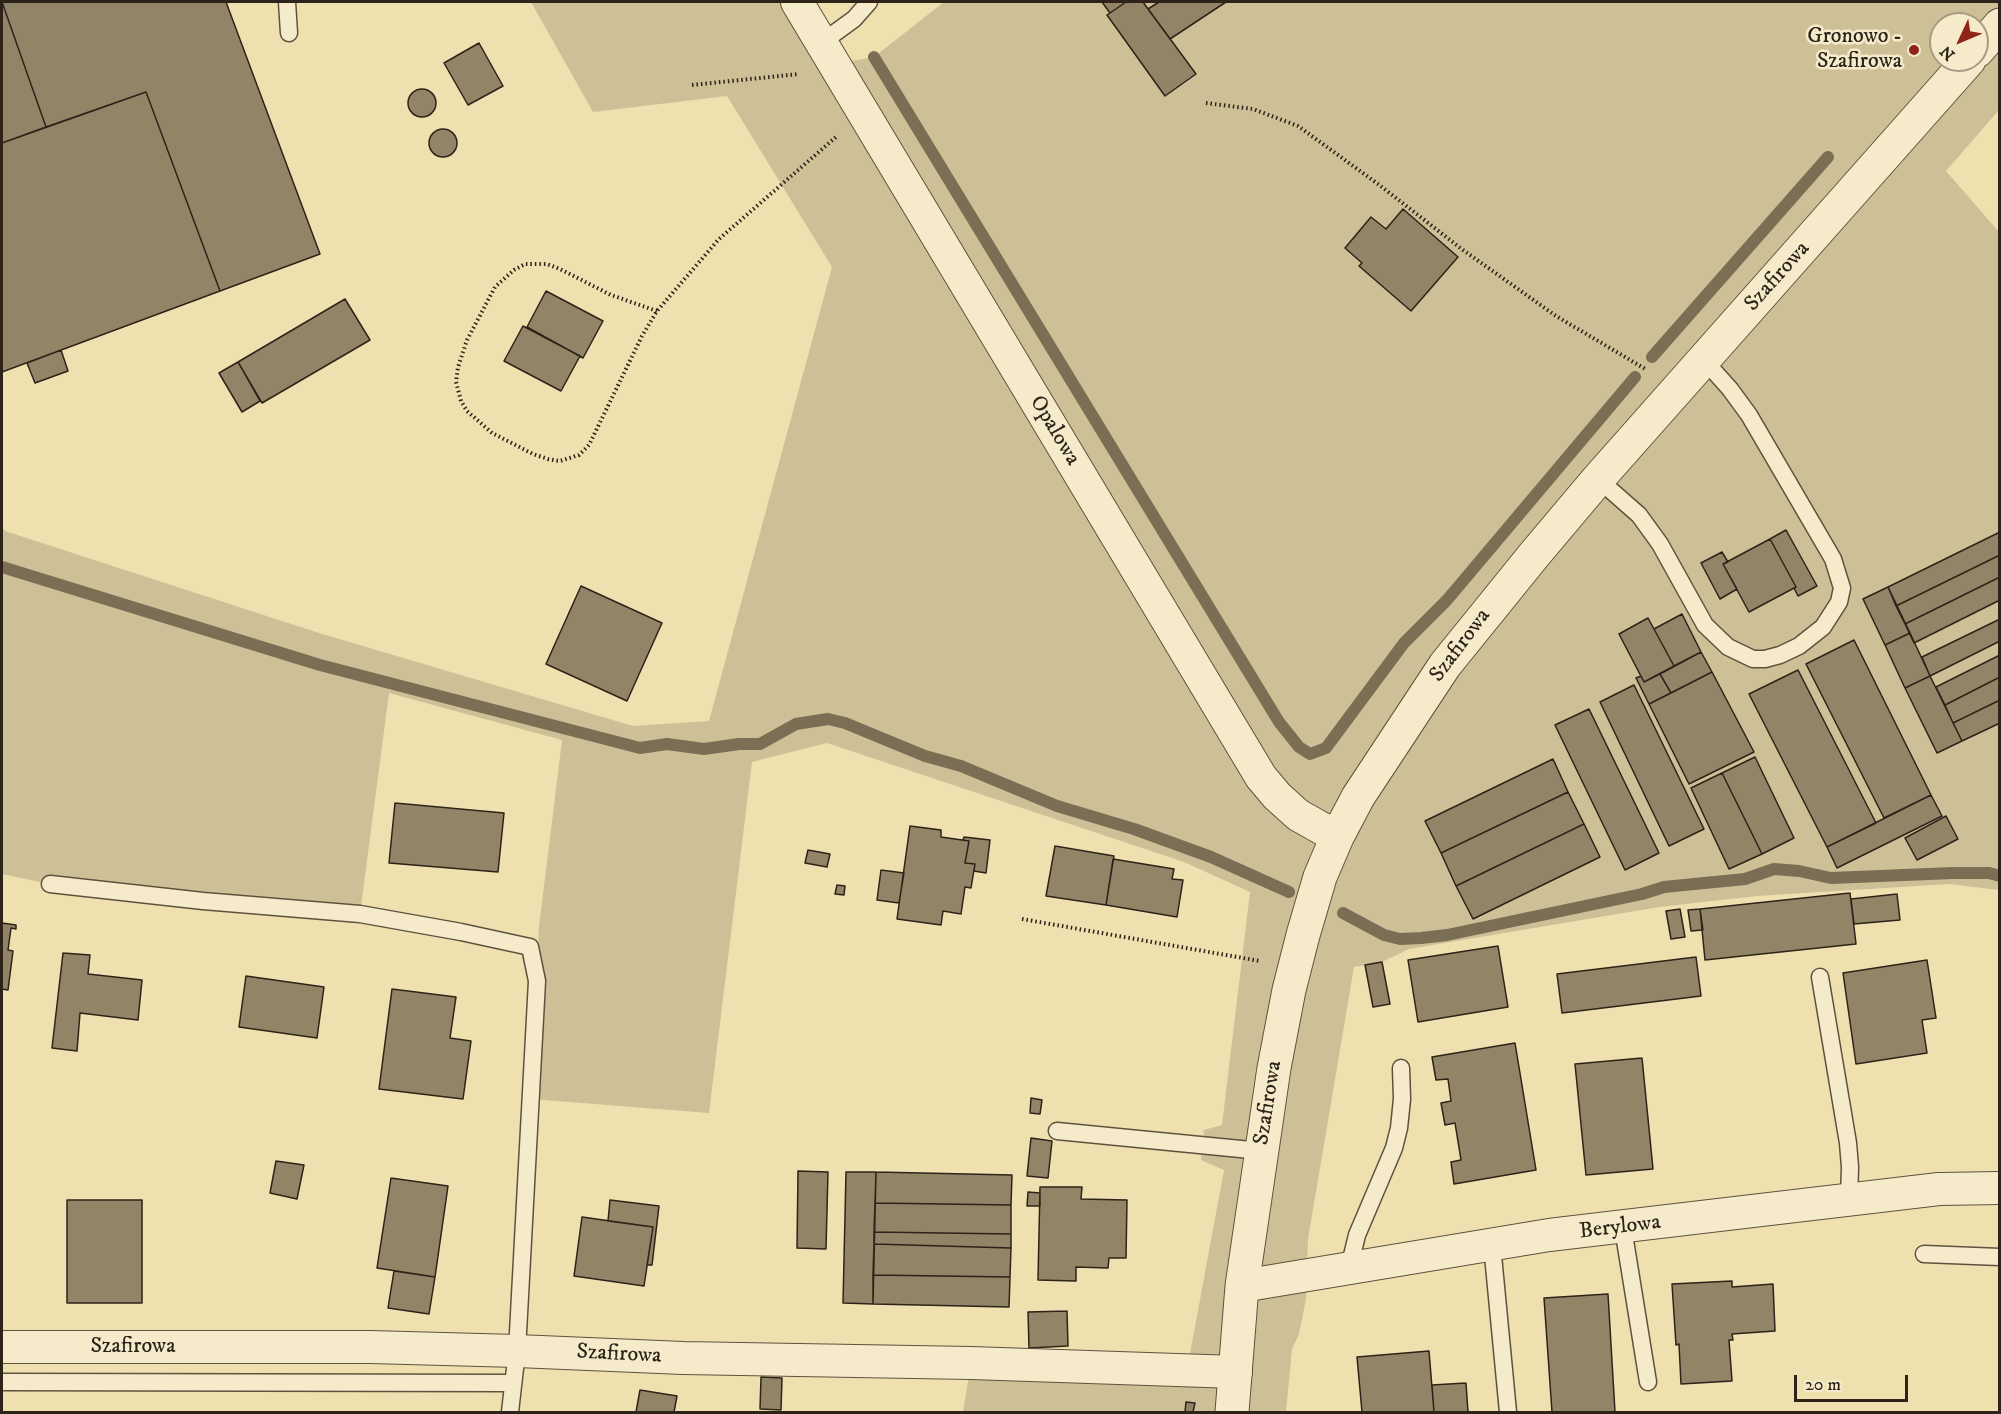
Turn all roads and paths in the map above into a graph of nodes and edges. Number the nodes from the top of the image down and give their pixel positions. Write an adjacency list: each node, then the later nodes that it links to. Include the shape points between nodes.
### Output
1 (287, 2): 5 (lane)
2 (797, 2): 7 (street, Opalowa)
3 (869, 2): 7 (lane)
4 (2000, 26): 6 (street)
5 (289, 33)
6 (1989, 38)
7 (828, 53): 9 (path, via 788,76); 11 (street, Opalowa)
8 (1958, 72): 13 (street, Szafirowa)
9 (692, 85)
10 (1206, 103): 14 (path, via 1253,109 1298,126 1556,316 1630,358)
11 (864, 114): 12 (path, via 719,239); 16 (street, Opalowa, via 1261,777 1298,815)
12 (657, 311): 12 (path, via 610,295 560,268 525,264 495,287 467,340 456,381 461,401 492,433 532,453 560,461 579,455 589,445)
13 (1704, 360): 14 (street, Szafirowa); 15 (lane, via 1749,415 1833,559 1842,588 1839,602 1823,627 1799,646 1765,659 1747,657 1728,647 1705,625 1640,515)
14 (1676, 390): 15 (street, Szafirowa)
15 (1598, 479): 16 (street, Szafirowa, via 1445,665 1358,797)
16 (1337, 837): 19 (street, Szafirowa, via 1320,878)
17 (50, 884): 33 (lane, via 360,914 530,947 537,981)
18 (1022, 919): 19 (path)
19 (1295, 967): 23 (street, Szafirowa)
20 (1820, 977): 25 (lane, via 1848,1143)
21 (1401, 1068): 30 (lane, via 1402,1099 1394,1148 1357,1235)
22 (1057, 1131): 23 (lane)
23 (1261, 1151): 31 (street, Szafirowa)
24 (2000, 1188): 25 (street, Berylowa, via 1981,1186)
25 (1849, 1199): 26 (street, Berylowa)
26 (1623, 1228): 27 (street, Berylowa); 36 (lane)
27 (1492, 1245): 30 (street, Berylowa); 40 (lane)
28 (1924, 1254): 29 (lane)
29 (2000, 1257)
30 (1349, 1268): 31 (street, Berylowa)
31 (1242, 1286): 34 (street, Szafirowa)
32 (2, 1347): 33 (street, Szafirowa)
33 (518, 1351): 34 (street, Szafirowa); 37 (lane)
34 (1236, 1372): 39 (street, Szafirowa)
35 (2, 1382): 37 (lane)
36 (1648, 1382)
37 (513, 1383): 38 (lane)
38 (510, 1413)
39 (1232, 1413)
40 (1508, 1413)

